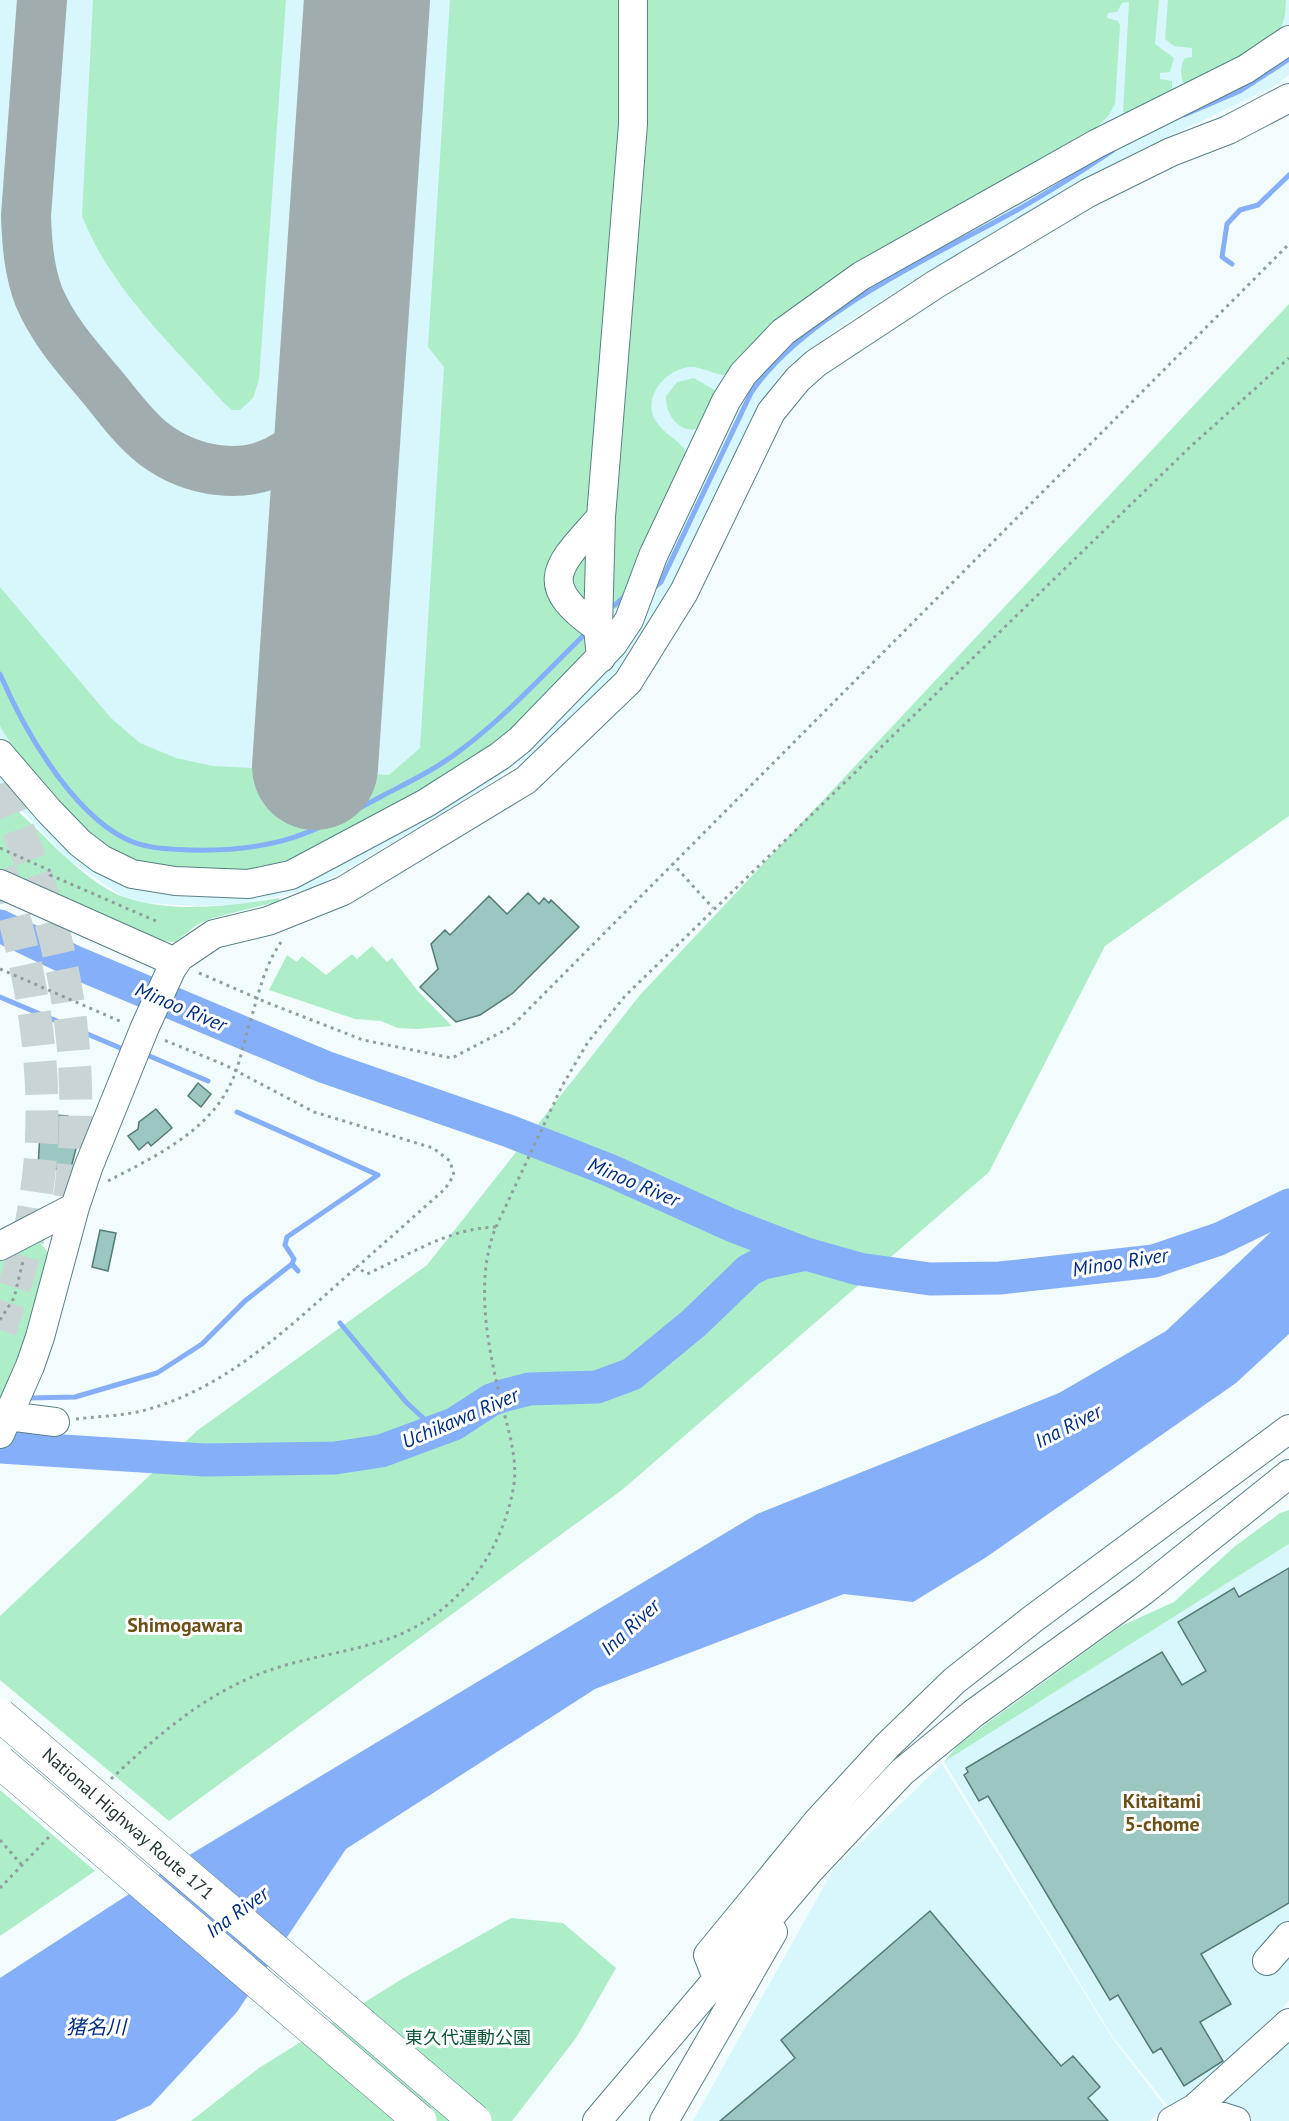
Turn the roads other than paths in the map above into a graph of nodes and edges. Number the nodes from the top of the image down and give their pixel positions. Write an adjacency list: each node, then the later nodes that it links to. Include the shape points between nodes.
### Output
1 (633, 0): 4 (street, via 633,124)
2 (1289, 40): 6 (street, via 1246,69 1096,144 861,276 783,332 743,374 726,401 653,556 629,620)
3 (1289, 98): 9 (street, via 1088,193 936,284 816,363 771,412 684,592 628,682 526,780 343,891 268,921 214,934 191,948)
4 (602, 517): 5 (street); 5 (street, via 566,557 560,572 561,589 568,605)
5 (598, 628): 6 (street)
6 (602, 658): 7 (street, via 531,730 470,777 311,866 265,881 175,881 116,868 80,843)
7 (0, 754)
8 (0, 884): 9 (street)
9 (174, 965): 10 (street)
10 (76, 1202): 11 (street); 13 (street, via 40,1337)
11 (0, 1246)
12 (55, 1422): 13 (street)
13 (4, 1425)
14 (1289, 1429): 21 (street, via 954,1681 818,1821 708,1955)
15 (1283, 1485): 18 (street, via 974,1713 902,1772)
16 (0, 1715): 25 (highway, National Highway Route 171, bridge)
17 (0, 1762): 24 (highway, National Highway Route 171, bridge)
18 (809, 1870): 21 (street); 27 (street)
19 (1289, 1936): 20 (street)
20 (1267, 1961)
21 (717, 1978): 26 (street)
22 (1289, 2024): 23 (street)
23 (1183, 2114): 28 (street)
24 (420, 2121)
25 (475, 2121)
26 (597, 2121)
27 (664, 2121)
28 (1236, 2121)

